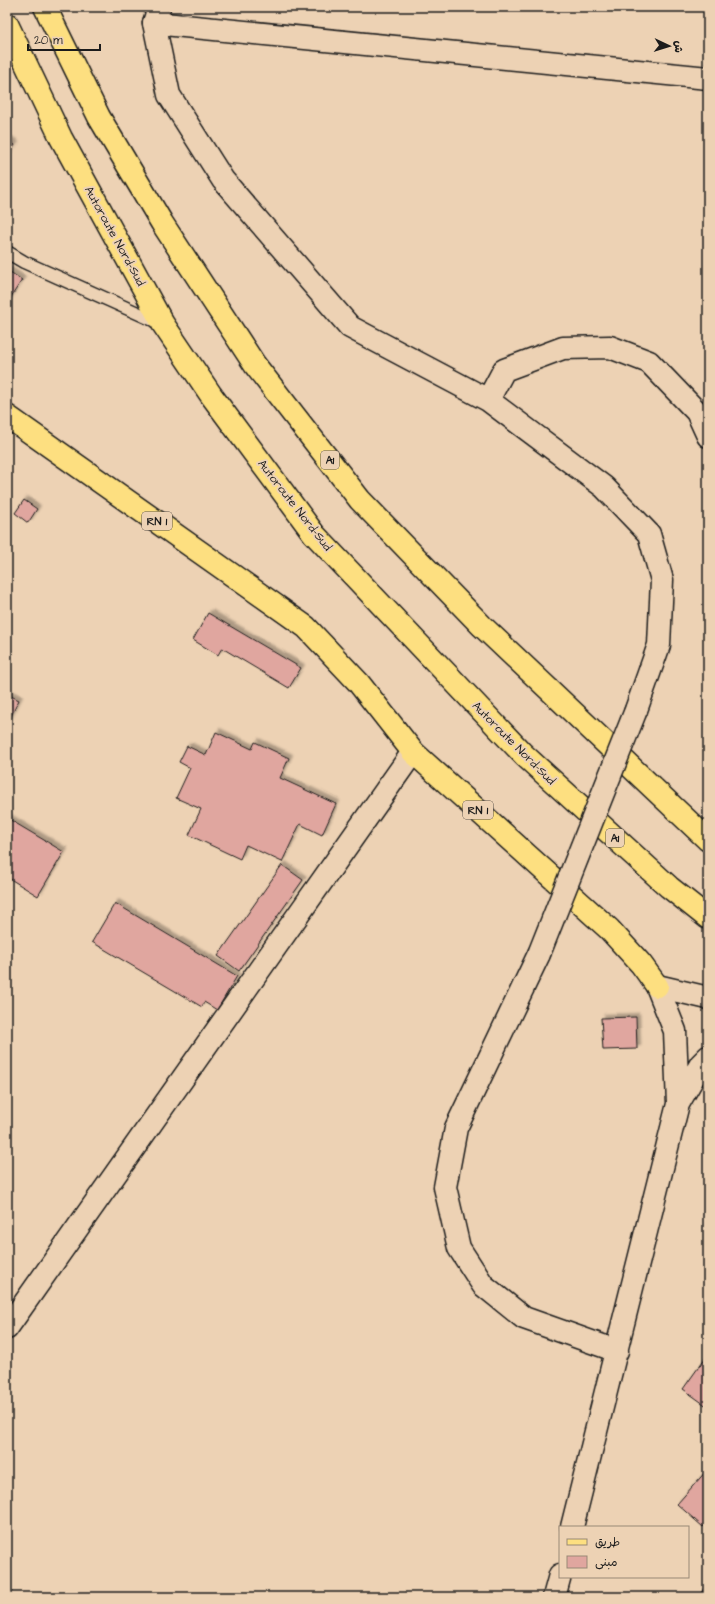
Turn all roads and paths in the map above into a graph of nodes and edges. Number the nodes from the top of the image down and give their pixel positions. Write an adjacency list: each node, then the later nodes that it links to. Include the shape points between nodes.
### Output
1 (45, 7): 11 (main road, A1, via 99,117 162,223 255,365 360,500 482,626)
2 (157, 15): 4 (main road); 7 (main road, via 169,95 219,174 350,327)
3 (7, 24): 6 (main road, Autoroute Nord-Sud / A1, via 61,138)
4 (708, 78)
5 (7, 252): 6 (lane)
6 (163, 324): 12 (main road, Autoroute Nord-Sud / A1, via 211,395 314,534 524,755 669,887)
7 (488, 400): 9 (main road, via 504,370 563,348 610,347 649,362 697,412); 18 (main road, bridge, via 604,487 649,534 662,580 659,645 636,710 539,954 456,1128 445,1187 459,1248 483,1285 524,1318)
8 (7, 416): 10 (main road, RN 1, via 306,627 358,682)
9 (708, 436)
10 (413, 752): 13 (main road, RN 1, via 609,929); 17 (main road)
11 (708, 840)
12 (708, 918)
13 (657, 986): 14 (main road); 16 (main road, RN 1, via 675,1031)
14 (708, 998)
15 (708, 1057): 16 (main road, via 701,1064)
16 (678, 1104): 18 (main road)
17 (7, 1328)
18 (617, 1351): 19 (main road)
19 (572, 1526)
20 (559, 1578): 21 (main road)
21 (554, 1597)

